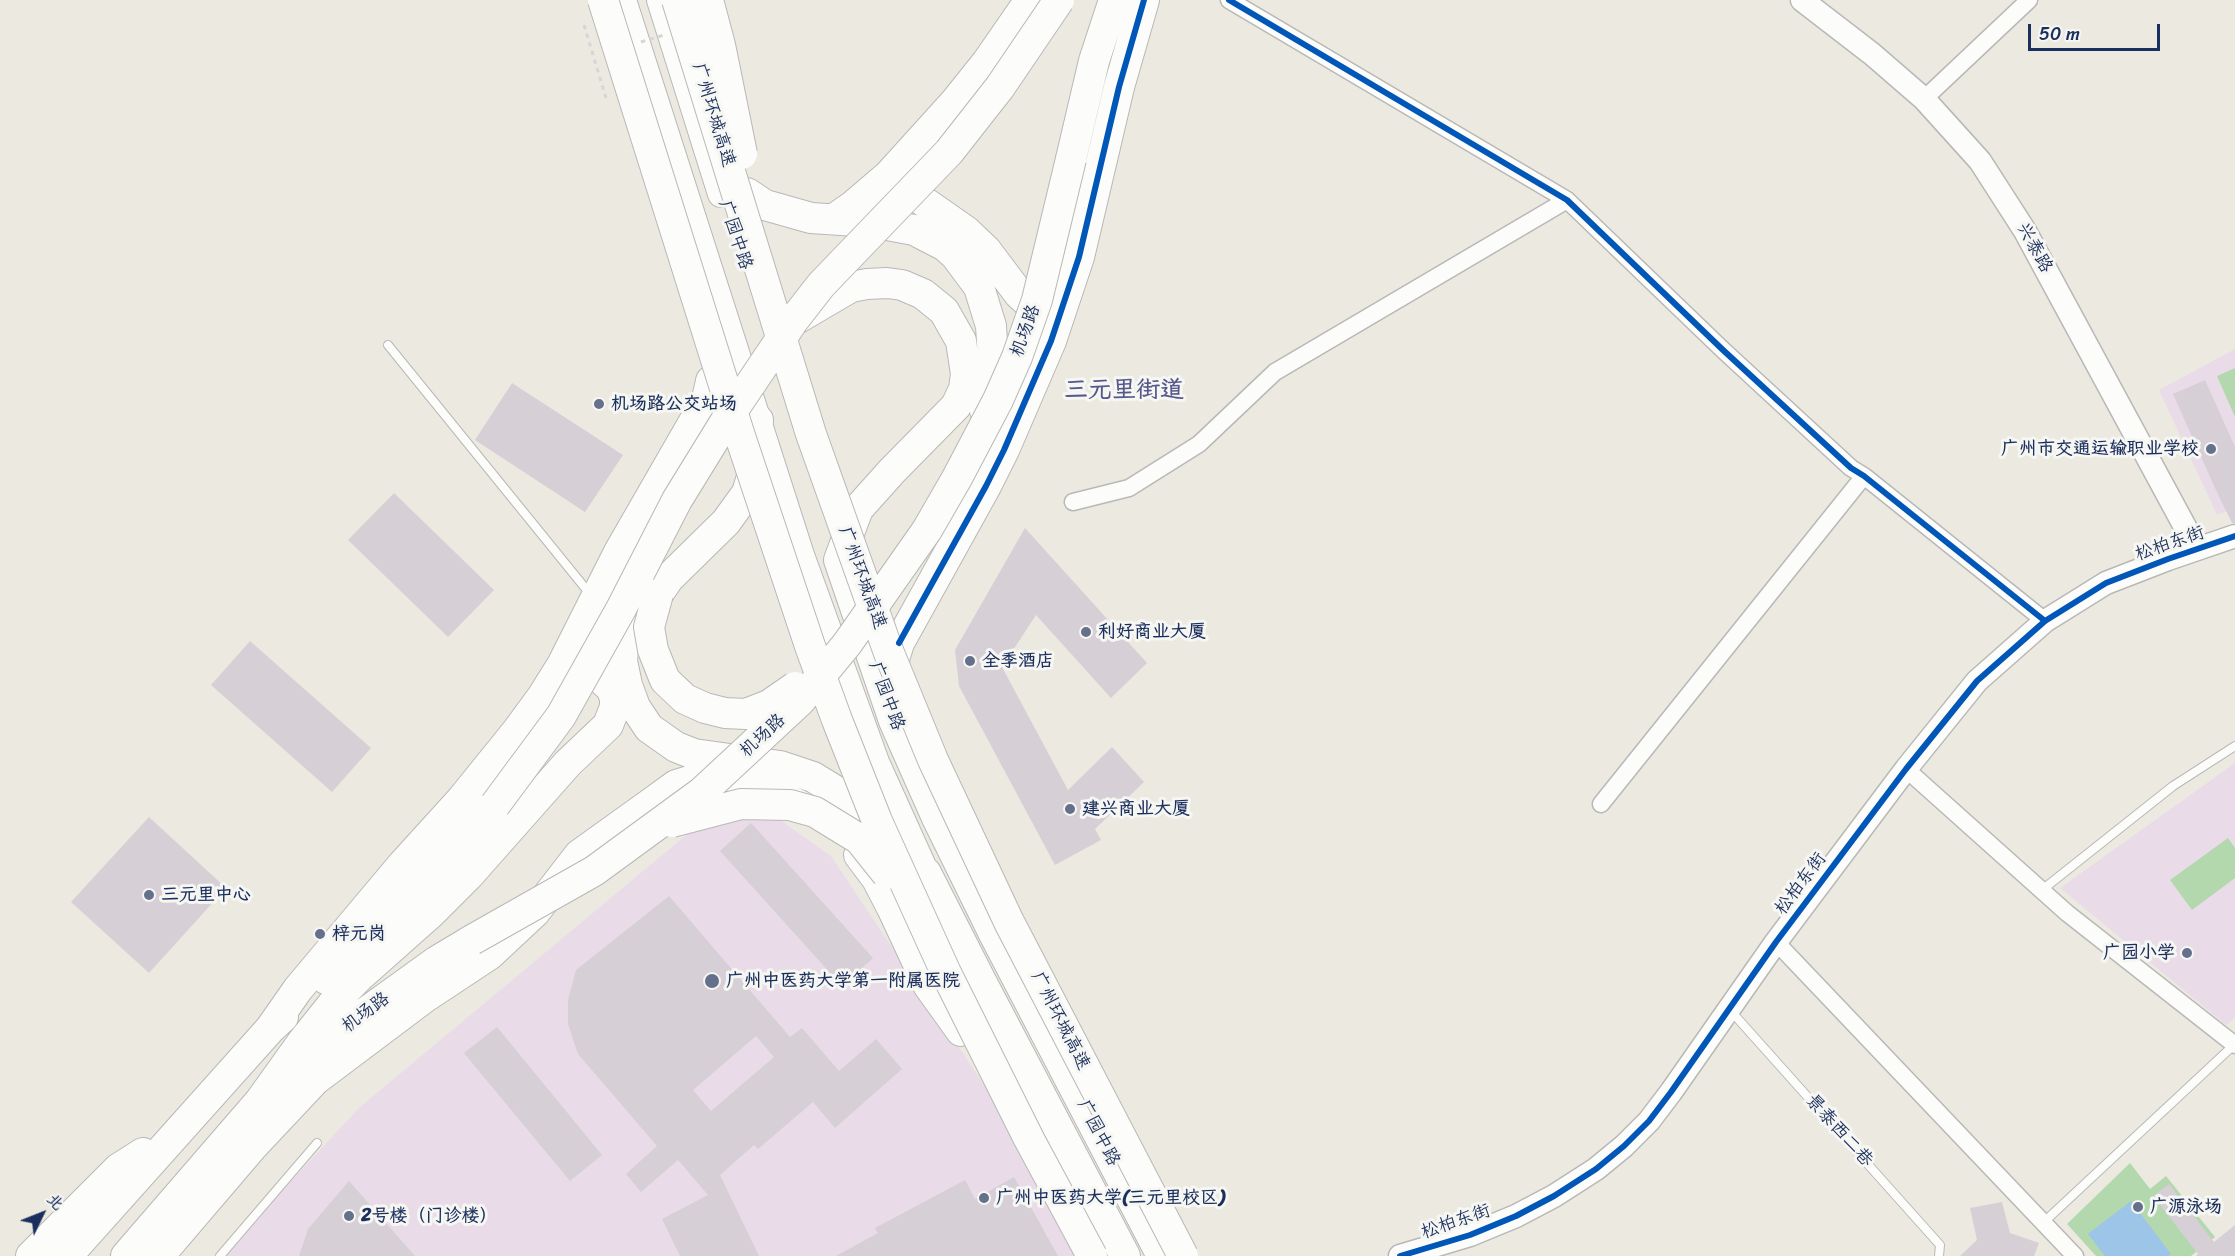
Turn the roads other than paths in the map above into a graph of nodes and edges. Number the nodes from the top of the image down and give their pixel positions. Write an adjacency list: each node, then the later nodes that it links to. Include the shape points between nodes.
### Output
1 (660, 0): 14 (main road, 广园中路)
2 (677, 0): 22 (highway, 广州环城高速, bridge)
3 (691, 0): 17 (main road)
4 (708, 0): 22 (highway, bridge)
5 (1030, 0): 16 (highway, via 987,63)
6 (1059, 0): 22 (highway, bridge, via 1000,87 949,152 833,271)
7 (1114, 0): 27 (highway, 机场路, bridge, via 1094,62 1027,331)
8 (1144, 0): 23 (highway, via 1119,87 1080,256)
9 (1229, 0): 18 (street)
10 (1802, 0): 13 (street, 兴泰路)
11 (2029, 0): 13 (street)
12 (608, 5): 15 (main road, 广园中路); 20 (main road); 69 (highway, bridge, via 765,513 837,720 877,821 946,973)
13 (1924, 99): 32 (street, 兴泰路, via 1980,161 2010,206)
14 (702, 133): 17 (main road); 33 (main road, 广园中路)
15 (672, 153): 20 (main road); 21 (main road, 广园中路)
16 (888, 176): 19 (highway); 23 (highway, via 966,231 1031,305)
17 (747, 193): 19 (highway, via 765,205 811,218)
18 (1567, 200): 28 (street, via 1757,381); 29 (street, via 1275,372 1199,444 1129,488)
19 (834, 219): 27 (highway, bridge, via 914,230 945,246 979,287 993,338 994,373)
20 (668, 237): 21 (main road); 25 (main road)
21 (712, 280): 25 (main road); 26 (main road, 广园中路)
22 (782, 313): 30 (highway, bridge); 33 (highway, via 851,287 902,285 923,294 944,311 961,341 966,374 956,406 858,509); 71 (highway, 广州环城高速, bridge, via 811,434 854,558 933,760 1049,1001)
23 (1059, 317): 36 (highway, via 1004,450)
24 (388, 345): 34 (lane)
25 (711, 381): 34 (highway, via 703,406)
26 (758, 420): 37 (highway, bridge, via 756,463 747,493 726,522 658,594 650,627 652,650 665,680 685,699 705,708 746,714 788,693); 44 (main road, 广园中路, via 853,703)
27 (976, 440): 37 (highway, 机场路, bridge, via 927,531)
28 (1864, 476): 35 (street); 42 (street)
29 (1073, 502)
30 (658, 534): 44 (highway, bridge, via 631,606 622,648 627,685 641,718 659,736 694,754 780,766 813,777 870,816); 50 (highway, bridge, via 561,716 495,805 391,919)
31 (2232, 540): 32 (street, 松柏东街)
32 (2197, 549): 35 (street, 松柏东街, via 2106,583)
33 (839, 560): 39 (highway, 广园中路)
34 (595, 600): 38 (highway)
35 (2045, 621): 41 (street, 松柏东街, via 1977,681)
36 (900, 643): 39 (highway, via 892,673); 48 (main road, via 969,810)
37 (847, 644): 43 (highway, 机场路, bridge, via 782,718 702,792)
38 (562, 664): 50 (highway, via 518,731 321,960); 55 (highway, via 576,664 594,672 611,688 615,707 608,725 568,763 460,883 334,1001)
39 (894, 721): 46 (highway, 广园中路)
40 (2235, 746): 45 (lane, via 2173,786)
41 (1905, 769): 45 (street); 47 (street, 松柏东街)
42 (1601, 804)
43 (658, 826): 51 (highway, bridge, via 741,804 790,805 815,812 859,839 887,874); 55 (highway, 机场路, bridge, via 594,871 428,967 365,1012)
44 (926, 873): 52 (highway, 广园中路)
45 (2042, 890): 53 (street)
46 (993, 932): 48 (main road); 54 (highway, 广园中路)
47 (1776, 942): 49 (street, 松柏东街); 62 (street)
48 (1042, 961): 57 (main road)
49 (1730, 1009): 73 (street, 松柏东街, via 1649,1121 1596,1169 1516,1216); 74 (lane, 景泰西二巷, via 1940,1245)
50 (270, 1029): 58 (highway)
51 (961, 1031): 56 (main road); 64 (highway, via 928,985 877,879 833,828 805,807 760,786 721,779 689,781 676,785 579,855 535,912 489,955 424,998 315,1080)
52 (1014, 1045): 56 (main road); 63 (highway, 广园中路)
53 (2235, 1045): 62 (lane)
54 (1062, 1064): 57 (main road); 60 (highway, 广园中路)
55 (260, 1101): 64 (highway, 机场路)
56 (997, 1102): 61 (main road)
57 (1122, 1115): 72 (main road)
58 (181, 1129): 65 (highway, via 118,1169); 66 (highway)
59 (317, 1143): 67 (lane)
60 (1132, 1200): 70 (highway, 广园中路); 72 (main road, via 1162,1232)
61 (1052, 1207): 63 (main road); 68 (main road)
62 (2044, 1222): 75 (street)
63 (1120, 1246)
64 (151, 1251)
65 (31, 1256)
66 (67, 1256)
67 (220, 1256)
68 (1077, 1256)
69 (1092, 1256)
70 (1162, 1256)
71 (1183, 1256)
72 (1196, 1256)
73 (1400, 1256)
74 (1939, 1256)
75 (2075, 1256)

